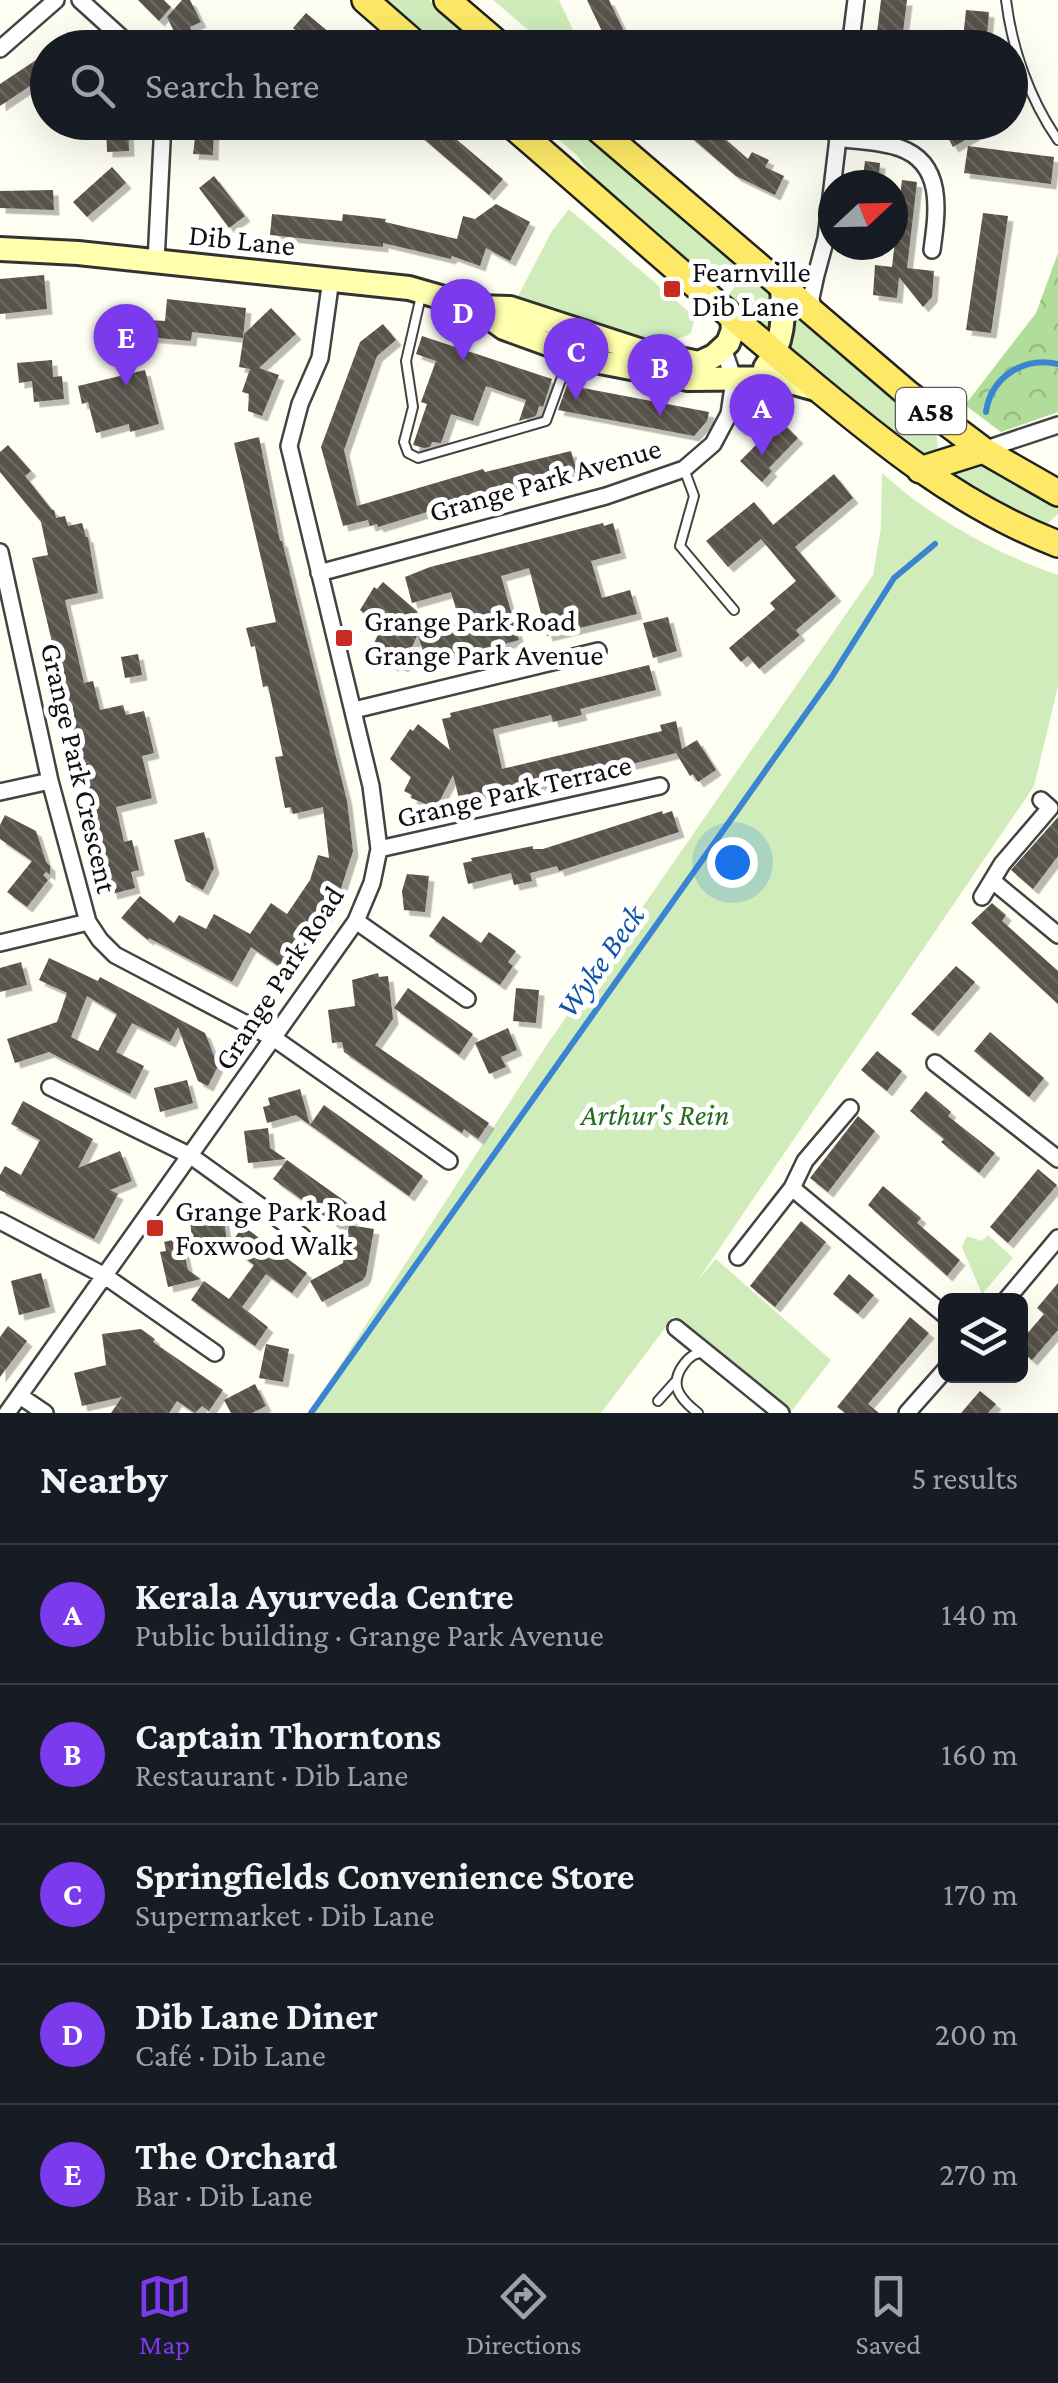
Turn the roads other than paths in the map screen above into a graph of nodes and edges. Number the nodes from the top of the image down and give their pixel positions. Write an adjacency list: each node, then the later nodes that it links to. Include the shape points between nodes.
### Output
1 (56, 0): 12 (street)
2 (80, 0): 7 (street)
3 (365, 0): 8 (main road)
4 (447, 0): 9 (main road)
5 (856, 0): 10 (street)
6 (1006, 0): 11 (lane)
7 (112, 30)
8 (399, 30)
9 (482, 30)
10 (852, 30)
11 (1012, 30)
12 (0, 49)
13 (1028, 83): 20 (lane)
14 (161, 140): 24 (street)
15 (529, 140): 21 (main road, A58)
16 (542, 140): 21 (main road)
17 (611, 140): 27 (main road, A58)
18 (838, 140): 25 (street)
19 (873, 140): 23 (street, via 900,148 928,170 938,205)
20 (1058, 140)
21 (584, 188): 31 (main road, A58)
22 (0, 249): 24 (street, Dib Lane)
23 (932, 250)
24 (156, 262): 26 (street, Dib Lane)
25 (816, 275): 27 (street); 30 (street)
26 (332, 279): 28 (street, Dib Lane); 48 (street, Grange Park Road, via 320,358 289,446)
27 (782, 286): 30 (main road, A58); 35 (street)
28 (422, 292): 29 (street, Dib Lane); 34 (lane, via 406,361 413,407 404,442 412,456 546,421)
29 (475, 306): 33 (street, Dib Lane, via 510,308); 34 (street, Dib Lane, via 504,328)
30 (814, 314): 40 (main road, A58)
31 (732, 318): 32 (street); 35 (main road, A58)
32 (723, 348): 33 (street, Dib Lane, via 699,362); 37 (street)
33 (606, 351): 34 (street, Dib Lane); 37 (street, Dib Lane, via 688,378)
34 (572, 352)
35 (776, 354): 36 (street); 38 (main road, A58)
36 (759, 376): 37 (street, Dib Lane); 38 (street, Dib Lane)
37 (734, 380): 43 (street, Grange Park Avenue, via 729,414 713,444)
38 (818, 390): 44 (main road, A58)
39 (1058, 425): 41 (street)
40 (949, 426): 41 (main road, A58); 42 (main road, via 958,450)
41 (983, 450): 42 (main road); 45 (main road, A58)
42 (950, 461): 44 (main road)
43 (684, 469): 48 (street, Grange Park Avenue); 49 (lane, via 694,496 680,546)
44 (920, 470): 46 (main road, A58, via 1016,528)
45 (1058, 493)
46 (1058, 544)
47 (0, 552): 50 (street, Grange Park Crescent)
48 (319, 573): 53 (street, Grange Park Road)
49 (734, 610)
50 (20, 638): 51 (street); 54 (street, Grange Park Crescent)
51 (0, 642)
52 (598, 651): 53 (street)
53 (354, 710): 58 (street, Grange Park Road)
54 (50, 781): 56 (street); 62 (street, Grange Park Crescent)
55 (660, 786): 58 (street, Grange Park Terrace)
56 (0, 792)
57 (1041, 800): 59 (street, via 1050,808)
58 (379, 849): 61 (street, Grange Park Road)
59 (994, 882): 60 (street); 63 (street)
60 (982, 897)
61 (356, 921): 65 (street); 66 (street, Grange Park Road)
62 (88, 922): 64 (street); 66 (street, Grange Park Crescent, via 116,955)
63 (1058, 935)
64 (0, 943)
65 (468, 1000)
66 (275, 1039): 70 (street, Grange Park Road); 72 (street, Grange Park Crescent)
67 (935, 1063): 71 (street)
68 (50, 1087): 70 (street)
69 (850, 1108): 73 (street, via 805,1161)
70 (191, 1156): 75 (street); 78 (street, Grange Park Road)
71 (1058, 1159)
72 (449, 1161)
73 (792, 1188): 77 (street); 80 (street)
74 (0, 1221): 78 (street)
75 (302, 1236)
76 (1058, 1238): 79 (street)
77 (738, 1258)
78 (105, 1276): 83 (street); 86 (street, Grange Park Road)
79 (1012, 1293)
80 (938, 1309)
81 (676, 1328): 82 (street)
82 (704, 1352): 85 (lane, via 690,1356); 91 (street)
83 (215, 1353)
84 (938, 1378): 92 (street)
85 (675, 1382): 87 (lane); 90 (lane, via 681,1399)
86 (20, 1396): 88 (street, Grange Park Road); 89 (street)
87 (658, 1401)
88 (8, 1413)
89 (45, 1413)
90 (698, 1413)
91 (781, 1413)
92 (907, 1413)

